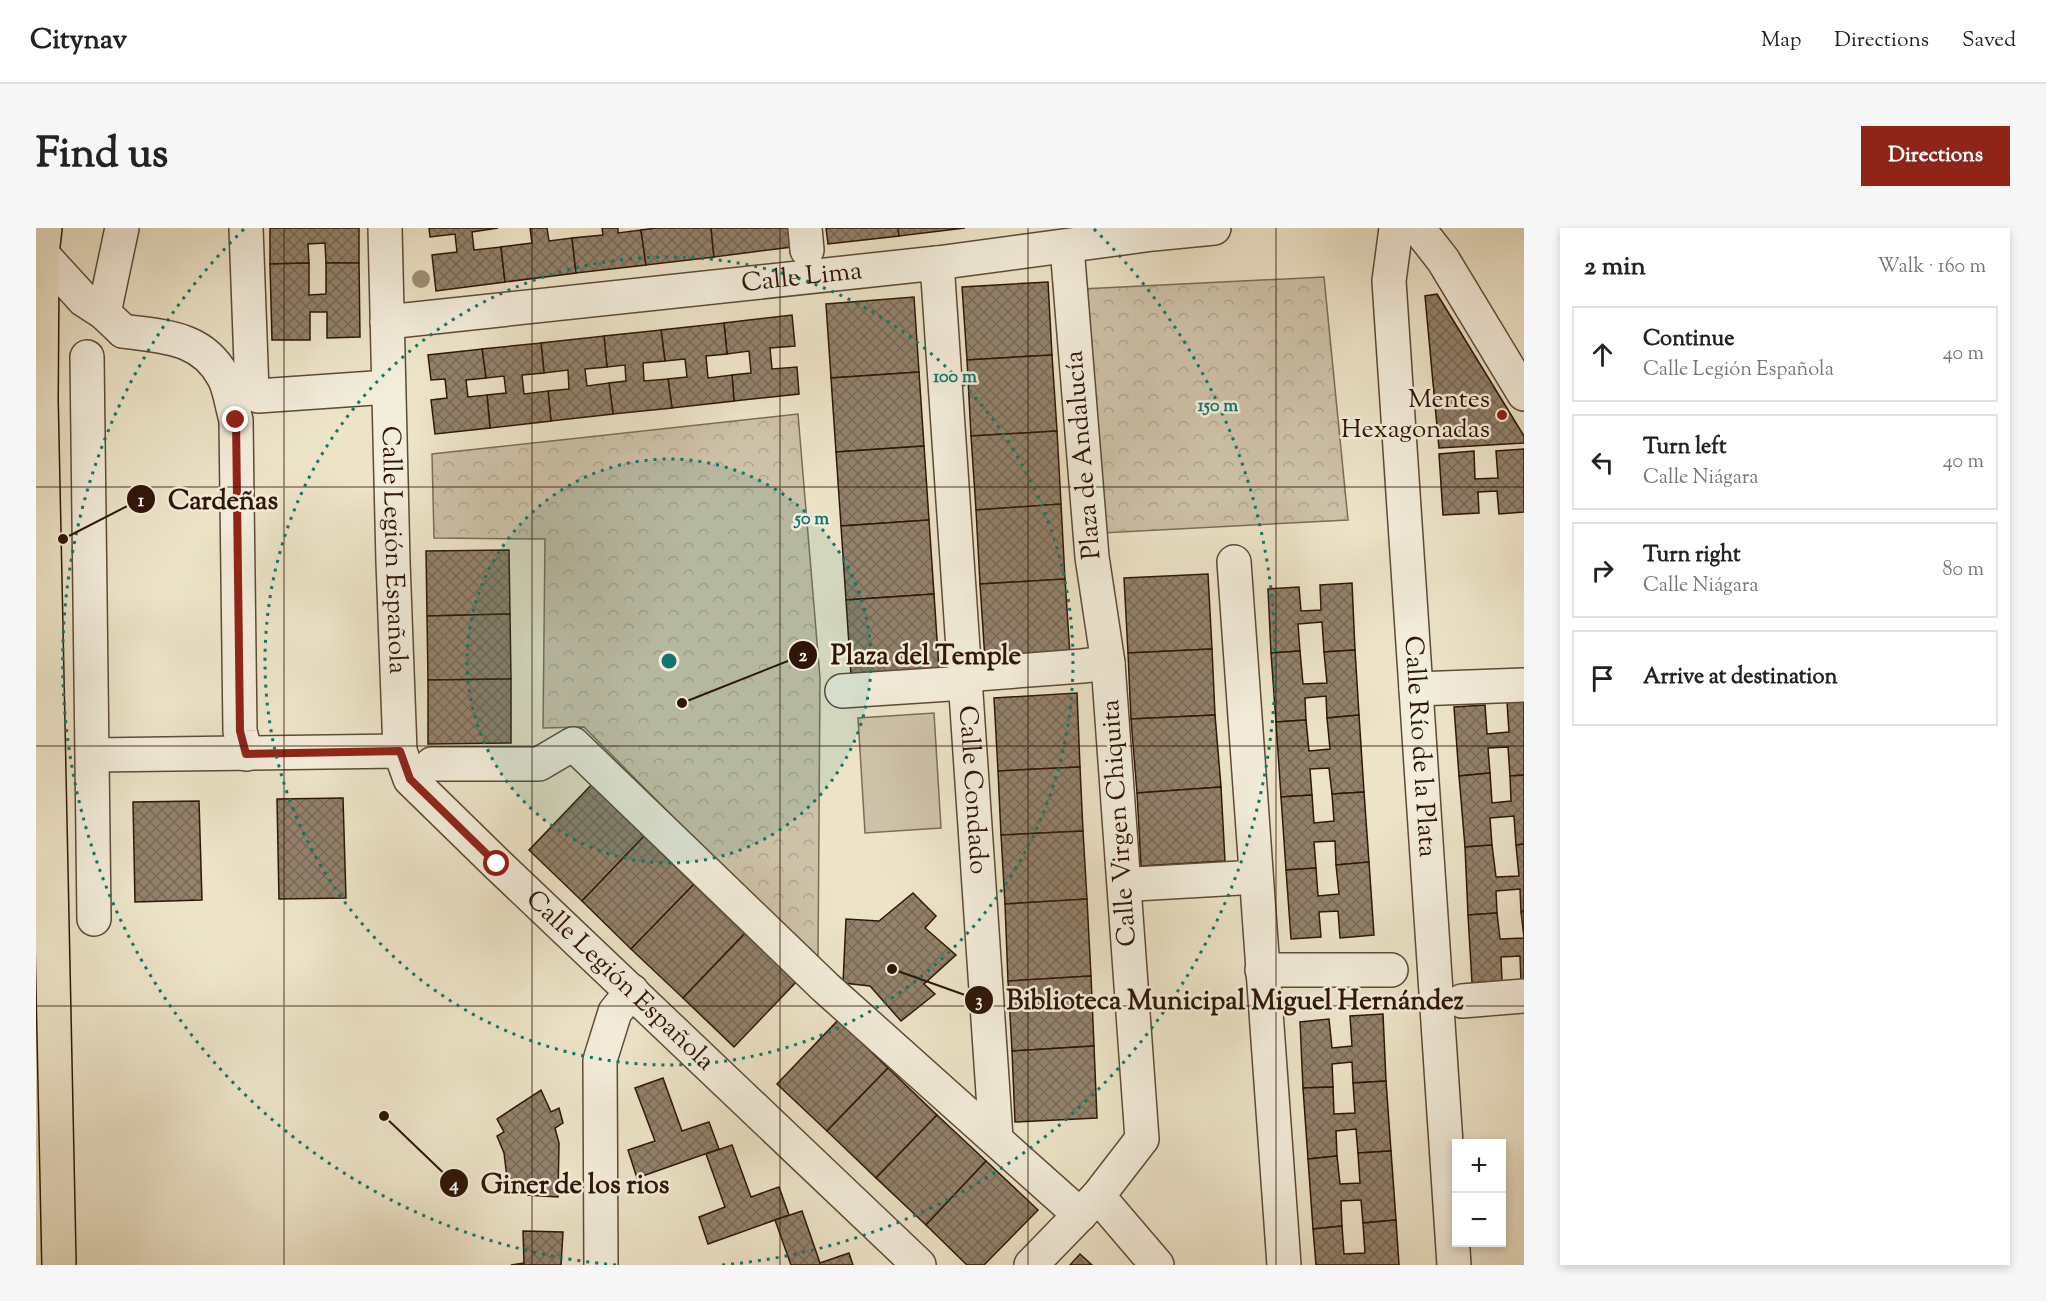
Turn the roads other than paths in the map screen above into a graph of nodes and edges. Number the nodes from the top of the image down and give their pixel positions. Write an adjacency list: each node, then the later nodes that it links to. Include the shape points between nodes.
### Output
1 (122, 228): 11 (street)
2 (246, 228): 15 (street, via 252,391 258,396)
3 (385, 228): 12 (street, Calle Legión Española)
4 (1214, 228): 7 (street, Calle Lima)
5 (1396, 228): 21 (street, Calle Río de la Plata, via 1389,281)
6 (1418, 228): 16 (street, via 1443,260)
7 (1153, 231): 9 (street, Calle Lima)
8 (43, 241): 11 (street, via 84,300); 14 (main road)
9 (1067, 247): 10 (street, Calle Lima); 18 (street, Plaza de Andalucía, via 1092,557)
10 (937, 263): 12 (street, Calle Lima); 19 (street, Calle Condado)
11 (113, 322): 13 (street); 24 (street, via 202,350 224,377 236,420 240,731)
12 (387, 322): 15 (street, Calle Legión Española)
13 (87, 357): 14 (street); 25 (street)
14 (41, 363): 37 (main road)
15 (388, 387): 23 (street, Calle Legión Española)
16 (1524, 394)
17 (1234, 562): 30 (street)
18 (1108, 663): 19 (street); 36 (street, Calle Virgen Chiquita, via 1142,1139)
19 (964, 679): 22 (street); 35 (street, Calle Condado)
20 (1524, 685): 21 (street)
21 (1416, 689): 43 (street, Calle Río de la Plata)
22 (842, 691)
23 (400, 751): 24 (street); 32 (street, Calle Legión Española, via 410,779)
24 (246, 754): 25 (street)
25 (93, 755): 29 (street)
26 (432, 764): 35 (street, via 539,764 573,744 825,987)
27 (1240, 878): 28 (street)
28 (1135, 884)
29 (94, 919)
30 (1261, 960): 31 (street); 42 (street)
31 (1391, 970)
32 (632, 991): 38 (street, via 615,1012 600,1060); 39 (street, Calle Legión Española)
33 (1524, 996): 34 (street)
34 (1462, 1001)
35 (996, 1138): 36 (street)
36 (1089, 1206): 40 (street, Calle Virgen Chiquita); 41 (street)
37 (59, 1265)
38 (601, 1265)
39 (919, 1265)
40 (1031, 1265)
41 (1157, 1265)
42 (1284, 1265)
43 (1454, 1265)

